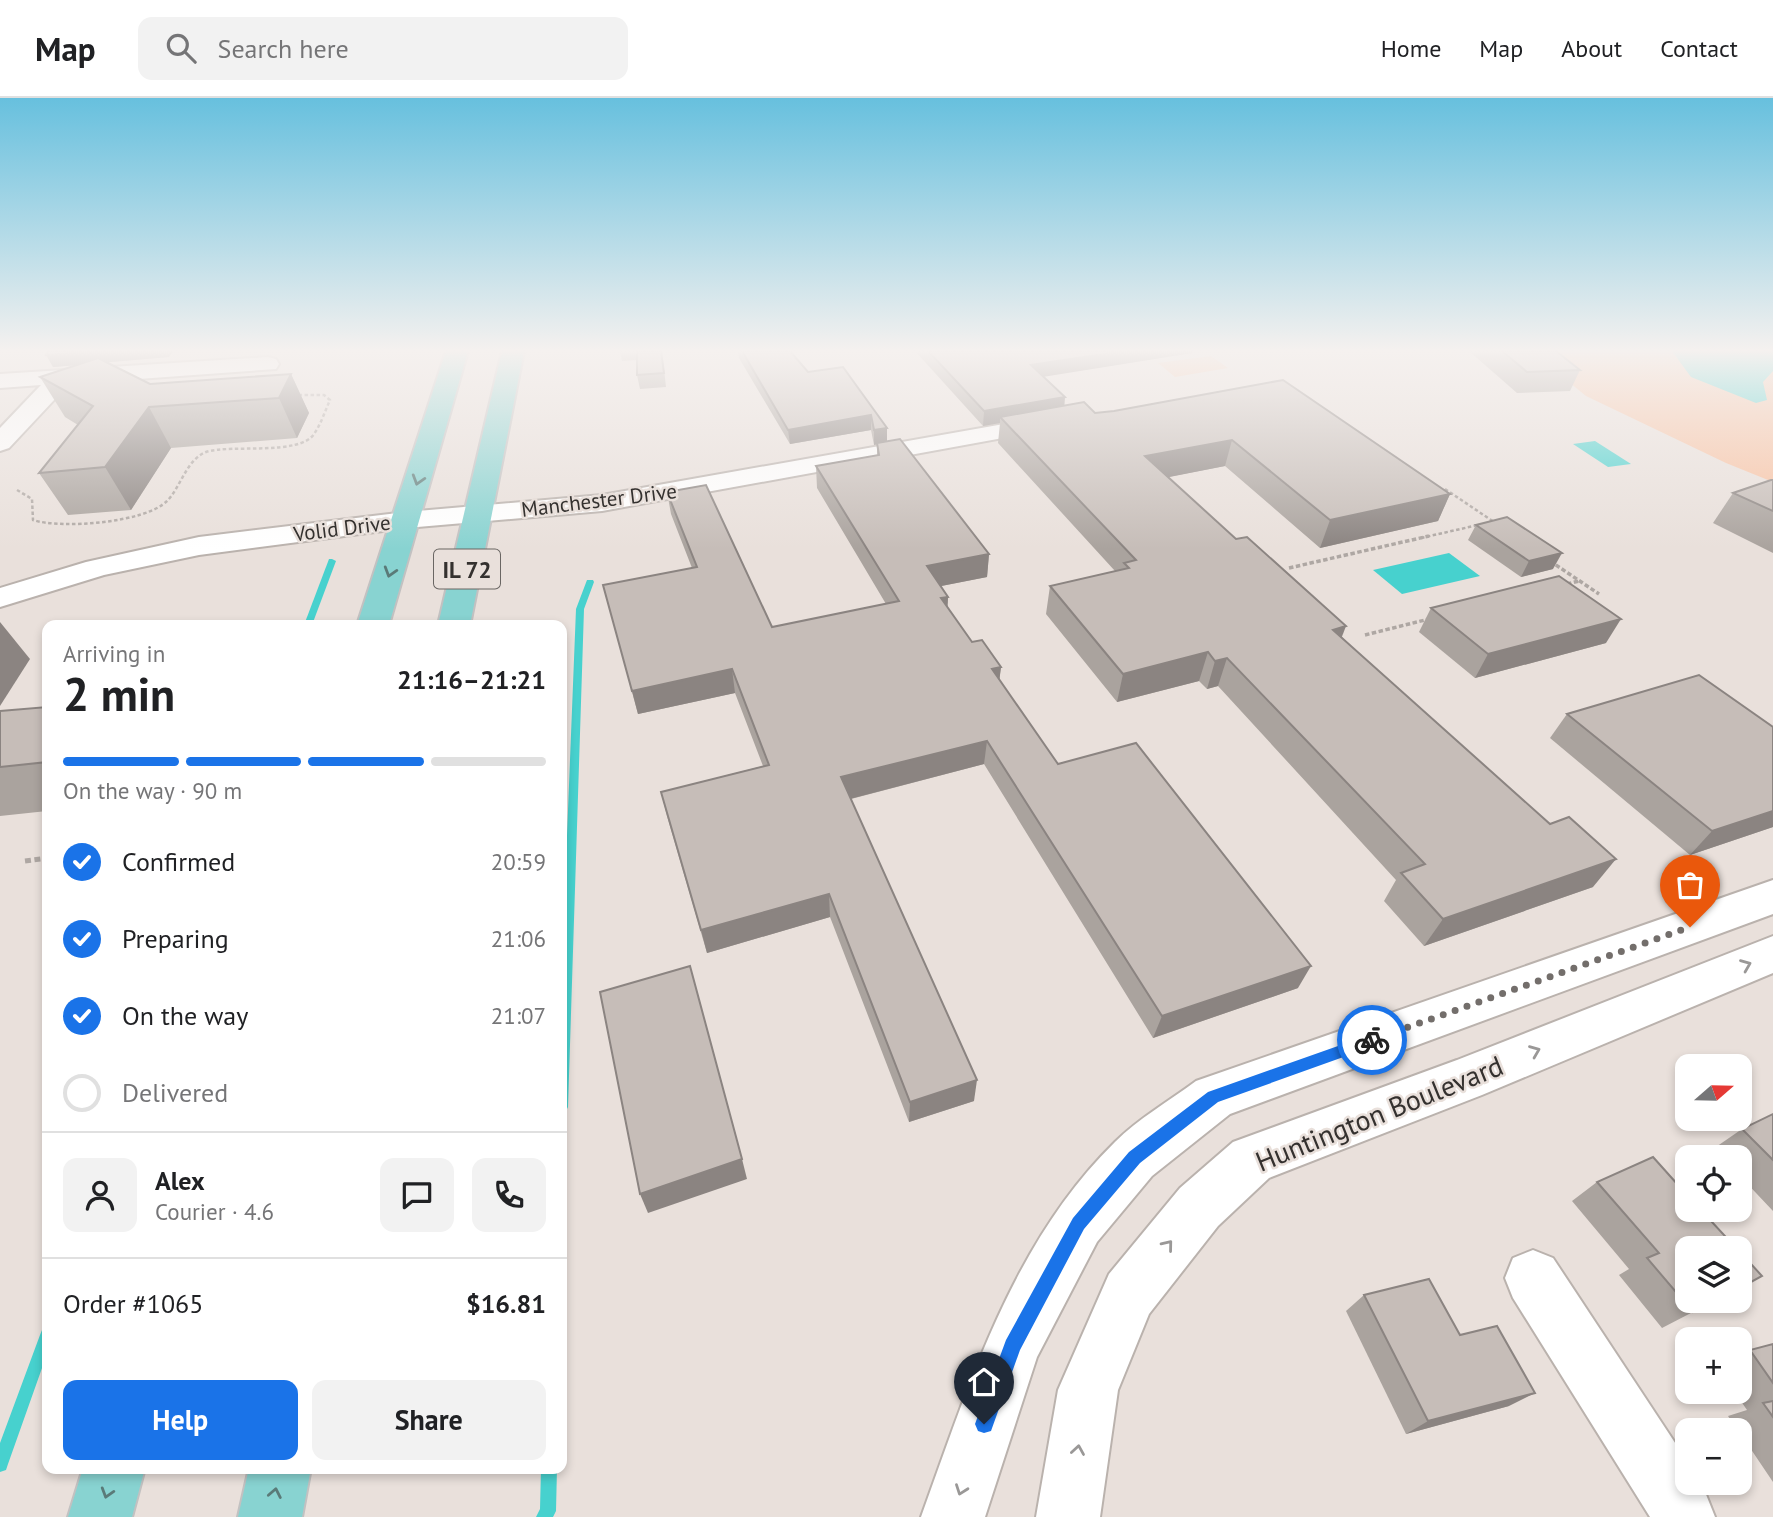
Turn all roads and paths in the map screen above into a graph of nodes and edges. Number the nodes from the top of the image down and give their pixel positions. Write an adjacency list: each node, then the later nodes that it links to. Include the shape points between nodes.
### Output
1 (24, 417): 6 (street)
2 (322, 417): 8 (path, via 313,436 299,444 195,457 164,505 139,516 45,524 33,520 32,499)
3 (437, 417): 10 (main road, IL 72, one-way to 10)
4 (499, 417): 9 (main road, IL 72)
5 (1071, 419): 9 (street, Manchester Drive, via 602,503)
6 (0, 443)
7 (1445, 489): 11 (path)
8 (17, 490)
9 (479, 513): 10 (street, Manchester Drive); 22 (main road, IL 72)
10 (406, 520): 15 (street, Volid Drive, via 359,514 200,530 90,550); 19 (street, Volid Drive, via 199,546 97,568); 21 (main road, IL 72, one-way to 21)
11 (1493, 522): 12 (path); 14 (path)
12 (1503, 529)
13 (1547, 559): 16 (path)
14 (1289, 568)
15 (0, 575)
16 (1580, 581): 17 (path); 18 (path)
17 (1566, 584)
18 (1599, 594)
19 (0, 598)
20 (1432, 618): 23 (path)
21 (375, 620)
22 (455, 620)
23 (1365, 635)
24 (42, 858): 25 (path)
25 (25, 860)
26 (1773, 897): 33 (street, one-way to 33, via 1203,1105 1134,1158 1079,1223 1012,1346)
27 (1773, 954): 34 (street, Huntington Boulevard, one-way to 27, via 1088,1390 1129,1294 1199,1208 1251,1160)
28 (1534, 1278): 35 (street)
29 (112, 1474): 31 (main road, one-way to 31)
30 (279, 1474): 32 (main road, one-way to 30)
31 (100, 1517)
32 (270, 1517)
33 (953, 1517)
34 (1068, 1517)
35 (1683, 1517)

